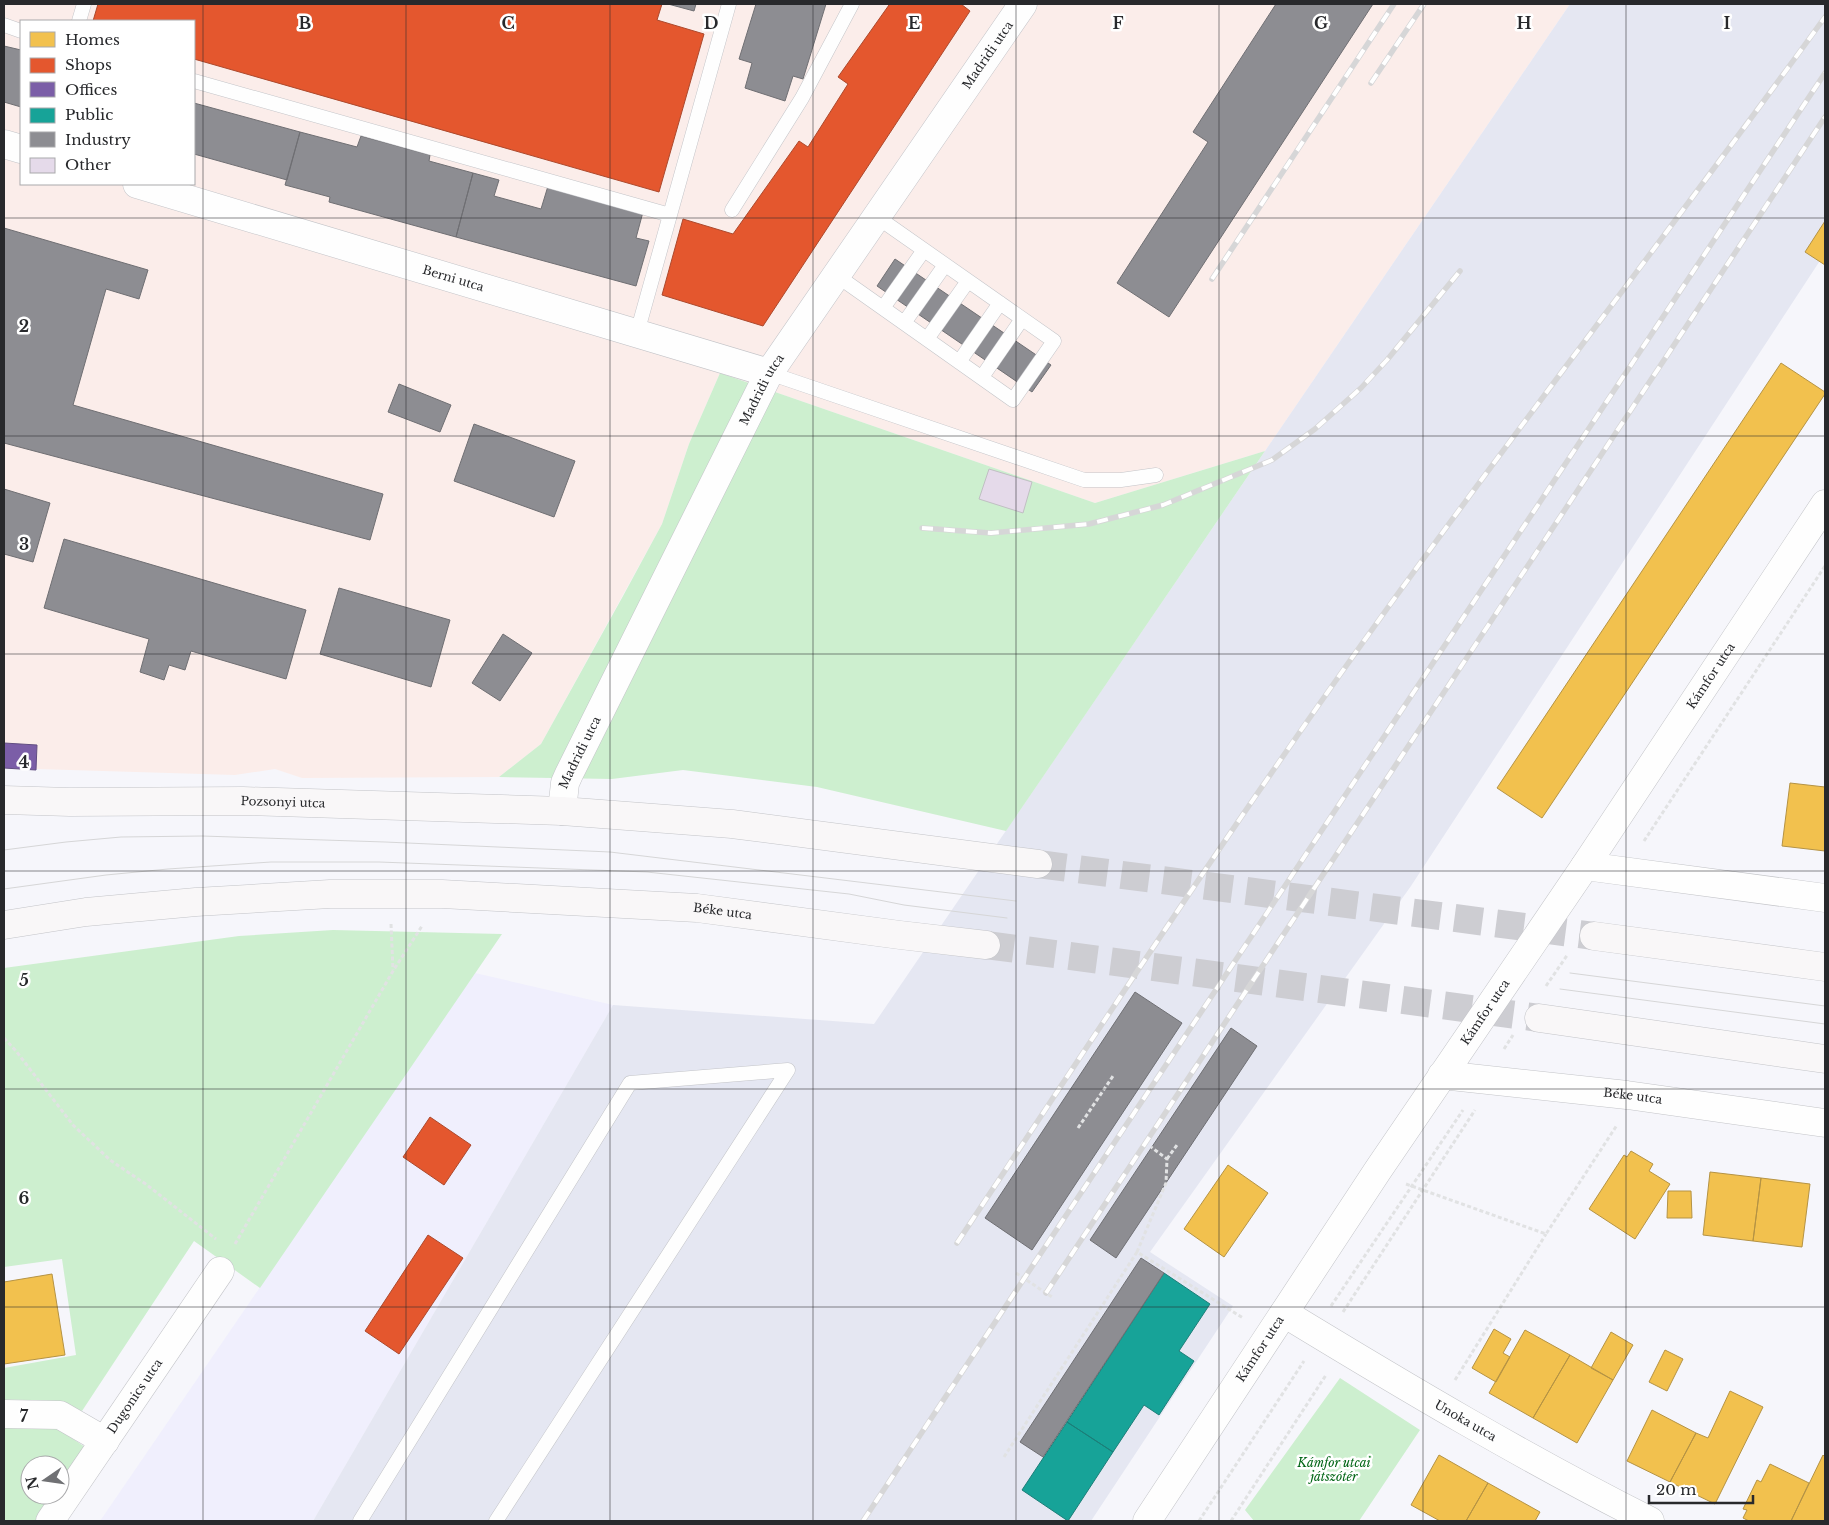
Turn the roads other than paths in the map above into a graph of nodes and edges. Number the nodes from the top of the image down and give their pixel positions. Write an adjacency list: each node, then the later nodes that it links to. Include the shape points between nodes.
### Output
1 (84, 4): 5 (lane)
2 (730, 4): 13 (lane)
3 (852, 4): 12 (lane, via 802,98)
4 (1016, 6): 14 (street, Madridi utca)
5 (79, 20)
6 (4, 25): 7 (lane)
7 (20, 31)
8 (195, 80): 13 (lane)
9 (4, 144): 10 (street)
10 (20, 149)
11 (140, 185): 23 (street, Berni utca)
12 (732, 210)
13 (670, 214): 23 (lane)
14 (877, 216): 15 (lane); 17 (street, Madridi utca)
15 (924, 250): 16 (lane); 20 (lane)
16 (945, 265): 18 (lane); 22 (lane)
17 (836, 275): 20 (lane); 26 (street, Madridi utca)
18 (968, 281): 19 (lane); 24 (lane)
19 (1000, 303): 21 (lane); 25 (lane)
20 (883, 308): 22 (lane)
21 (1022, 318): 27 (lane); 27 (lane, via 1054,341 1013,400)
22 (904, 323): 24 (lane)
23 (637, 332): 26 (street, Berni utca)
24 (927, 339): 25 (lane)
25 (959, 362): 27 (lane)
26 (769, 373): 28 (lane, via 1084,480 1121,480); 31 (street, Madridi utca, via 569,774)
27 (982, 377)
28 (1156, 475)
29 (1825, 504): 33 (street, Kámfor utca)
30 (4, 800): 31 (main road, Pozsonyi utca, via 243,801)
31 (562, 810): 32 (main road, via 732,824)
32 (1038, 864)
33 (1585, 866): 34 (street); 41 (street, Kámfor utca)
34 (1825, 898)
35 (4, 925): 37 (main road, Béke utca, via 86,912 196,902 330,894 458,895 697,908)
36 (1583, 942): 38 (main road)
37 (986, 945)
38 (1825, 967)
39 (1528, 1024): 40 (main road)
40 (1825, 1059)
41 (1442, 1075): 42 (street, Béke utca, via 1627,1095); 44 (street, Kámfor utca)
42 (1825, 1123)
43 (220, 1271): 46 (street, Dugonics utca)
44 (1284, 1313): 50 (street, Kámfor utca); 51 (street, Unoka utca, via 1328,1326 1343,1349 1592,1492)
45 (4, 1414): 46 (street, via 60,1415)
46 (105, 1441): 47 (street, Dugonics utca)
47 (50, 1521)
48 (360, 1521): 49 (lane, via 630,1083 788,1070)
49 (496, 1521)
50 (1147, 1521)
51 (1650, 1521)

